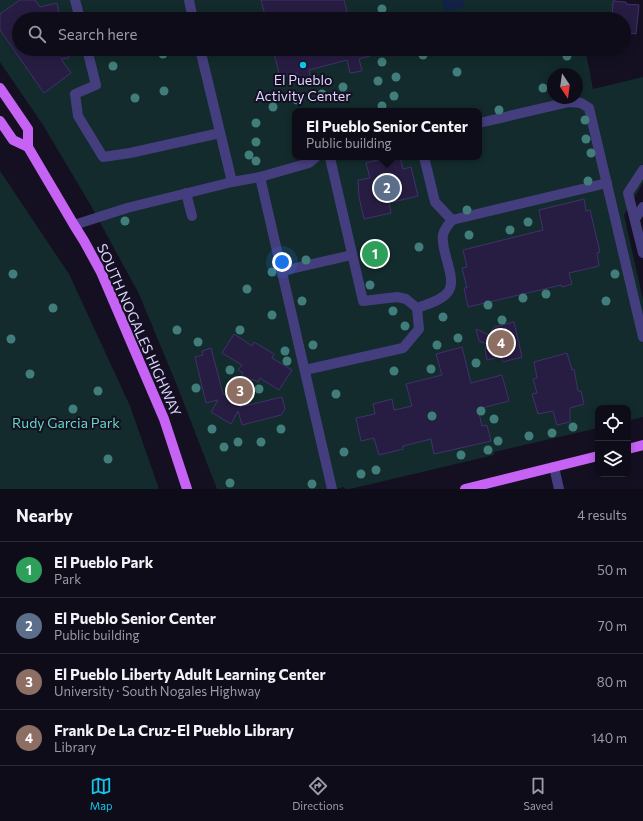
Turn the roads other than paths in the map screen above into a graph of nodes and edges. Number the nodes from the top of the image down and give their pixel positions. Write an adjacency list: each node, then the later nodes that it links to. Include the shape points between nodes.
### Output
1 (75, 0): 3 (lane)
2 (189, 0): 4 (lane)
3 (78, 12)
4 (192, 12)
5 (89, 56): 10 (lane, via 96,85 75,94 78,116 103,157)
6 (202, 56): 10 (lane)
7 (0, 88): 11 (main road, SOUTH NOGALES HIGHWAY, via 28,129)
8 (0, 121): 11 (main road, SOUTH NOGALES HIGHWAY, via 13,140)
9 (482, 122): 18 (lane, via 569,102 581,103 589,108)
10 (220, 133): 17 (lane)
11 (28, 147): 24 (main road, SOUTH NOGALES HIGHWAY)
12 (312, 160): 16 (lane)
13 (329, 160): 26 (lane)
14 (425, 160): 23 (lane, via 435,202)
15 (643, 170): 22 (lane, via 628,193)
16 (260, 177): 17 (lane); 27 (lane)
17 (232, 182): 19 (lane)
18 (607, 183): 23 (lane); 29 (lane)
19 (186, 193): 21 (lane); 24 (lane)
20 (643, 207): 22 (lane)
21 (192, 216)
22 (635, 219): 25 (lane)
23 (452, 220): 28 (lane, via 444,229 442,237 452,282 448,292)
24 (74, 225): 36 (main road, SOUTH NOGALES HIGHWAY, via 101,272 152,390)
25 (643, 253)
26 (352, 254): 27 (lane); 28 (lane, via 363,301 397,297 406,299)
27 (282, 271): 30 (lane)
28 (418, 308): 30 (lane, via 419,328 403,348)
29 (643, 337)
30 (305, 370): 37 (lane)
31 (643, 445): 32 (main road)
32 (631, 448)
33 (595, 457): 34 (main road)
34 (554, 467): 35 (main road); 39 (lane)
35 (494, 486): 38 (main road)
36 (187, 489)
37 (332, 489)
38 (465, 489)
39 (559, 489)

